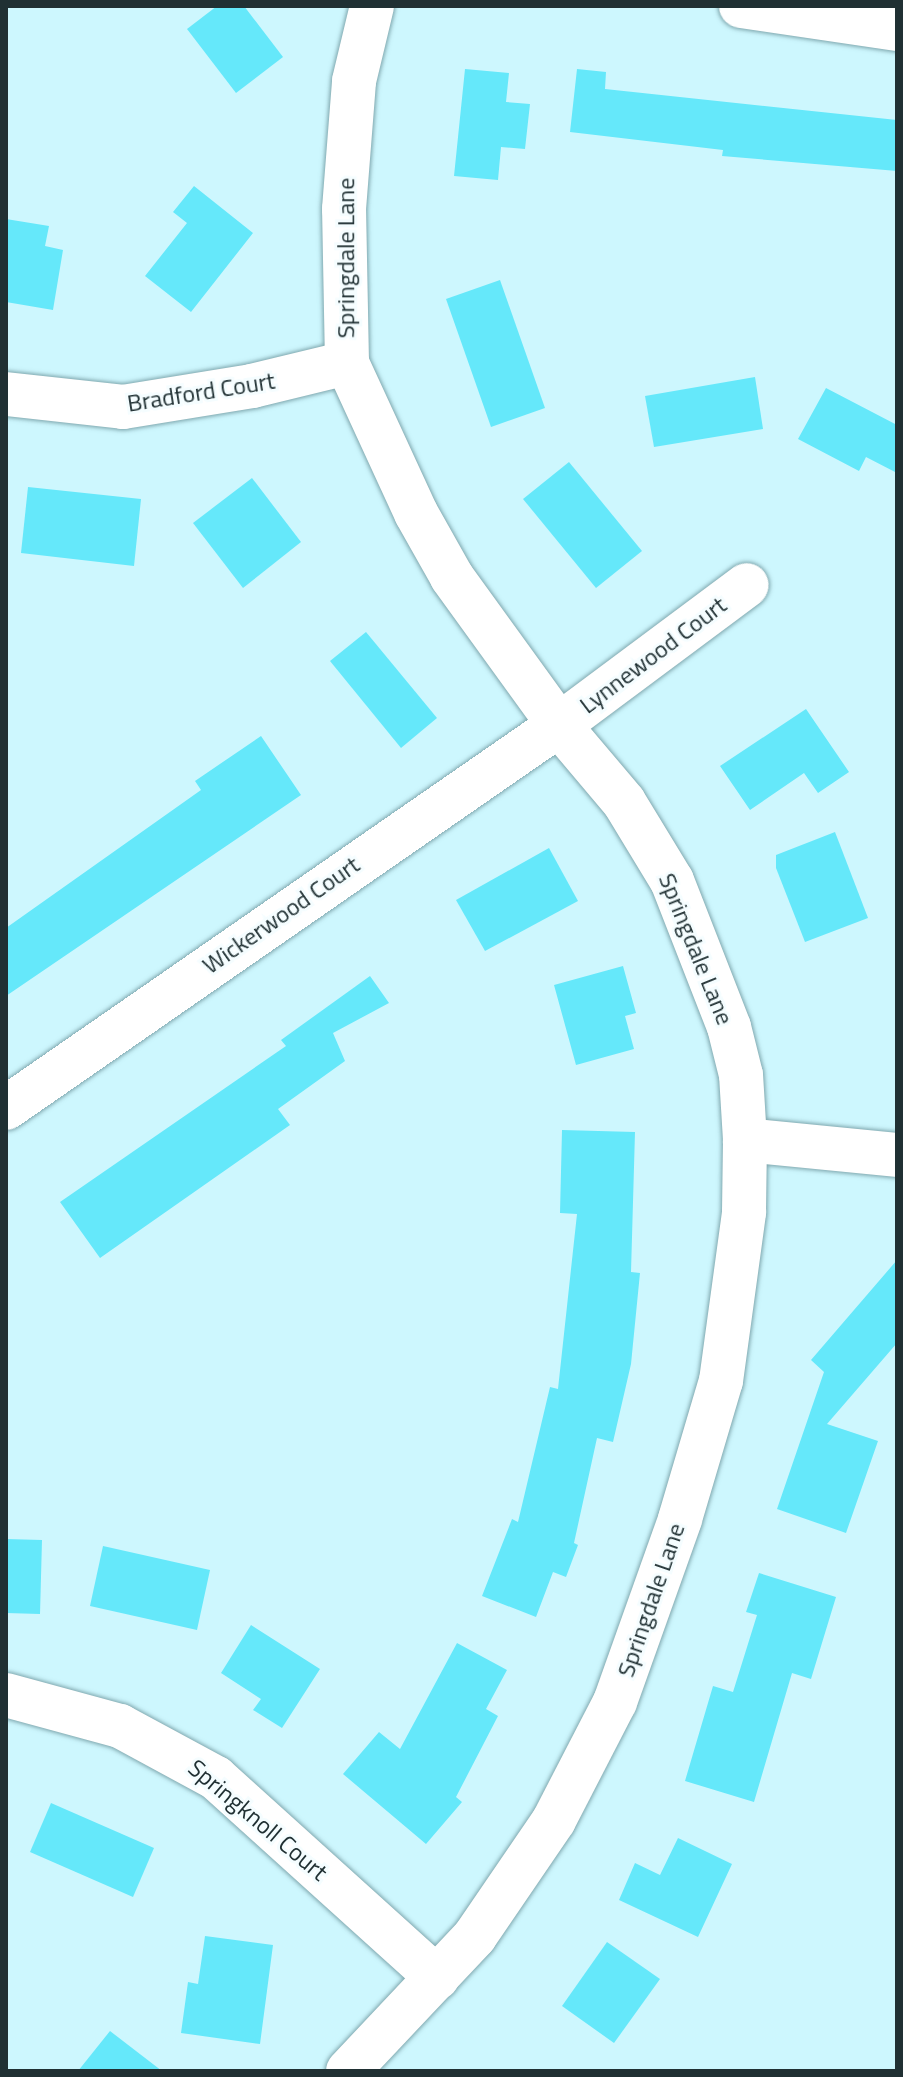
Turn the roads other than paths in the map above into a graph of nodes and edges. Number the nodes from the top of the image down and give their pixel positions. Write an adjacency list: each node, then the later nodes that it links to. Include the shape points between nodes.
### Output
1 (372, 6): 4 (street, Springdale Lane, via 354,81 346,181 342,287)
2 (741, 6): 3 (street)
3 (897, 29)
4 (347, 363): 5 (street, Bradford Court, via 252,386 123,407); 7 (street, Springdale Lane, via 416,513 452,577)
5 (6, 394)
6 (747, 585): 7 (street, Lynnewood Court)
7 (559, 725): 8 (street, Wickerwood Court); 9 (street, Springdale Lane, via 632,812 672,881 729,1027 741,1075)
8 (6, 1108)
9 (745, 1140): 10 (street); 12 (street, Springdale Lane, via 744,1212 721,1381 680,1519 615,1702 554,1820 475,1936)
10 (897, 1155)
11 (6, 1695): 12 (street, Springknoll Court, via 120,1726 216,1778)
12 (437, 1978): 13 (street, Springdale Lane)
13 (348, 2071)

